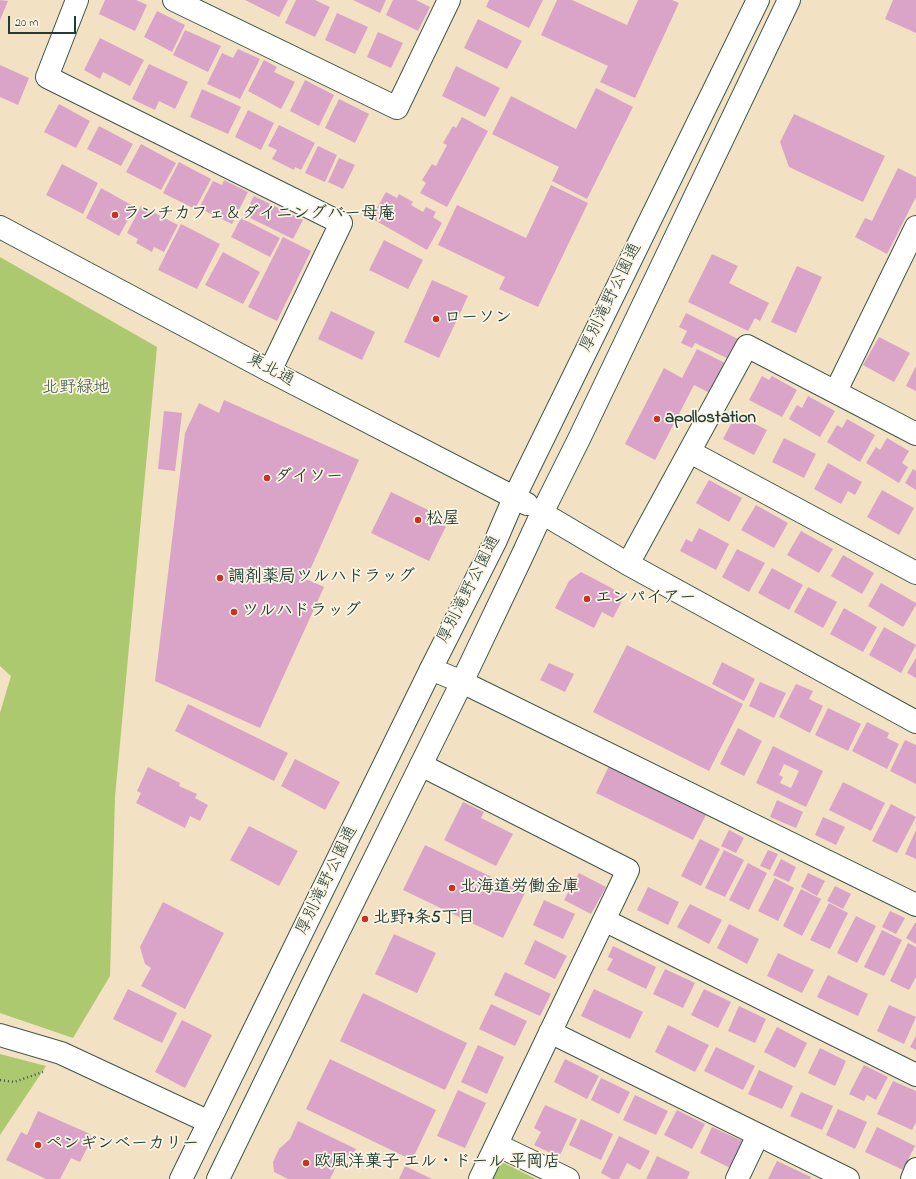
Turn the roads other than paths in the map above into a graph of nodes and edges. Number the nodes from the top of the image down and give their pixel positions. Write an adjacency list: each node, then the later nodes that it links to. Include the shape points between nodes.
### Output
1 (77, 0): 8 (street, via 47,77 341,223)
2 (174, 0): 3 (street, via 397,108)
3 (449, 0)
4 (758, 0): 12 (street, 厚別滝野公園通)
5 (789, 0): 13 (street, 厚別滝野公園通)
6 (0, 227): 8 (street, 東北通)
7 (916, 227): 9 (street)
8 (270, 371): 12 (street, 東北通)
9 (836, 391): 10 (street); 11 (street, via 747,346)
10 (916, 434)
11 (690, 452): 14 (street); 15 (street)
12 (514, 498): 13 (street, 東北通); 16 (street, 厚別滝野公園通, via 496,540)
13 (542, 512): 14 (street, 東北通); 17 (street, 厚別滝野公園通)
14 (628, 564): 18 (street, 東北通)
15 (916, 573)
16 (430, 669): 17 (street); 25 (street, 厚別滝野公園通)
17 (462, 682): 19 (street, 厚別滝野公園通); 20 (street)
18 (916, 722)
19 (421, 765): 21 (street, via 628,870); 30 (street, 厚別滝野公園通)
20 (916, 905)
21 (604, 920): 22 (street); 24 (street)
22 (550, 1032): 26 (street); 27 (street)
23 (0, 1035): 25 (street, via 61,1053)
24 (916, 1075)
25 (209, 1122): 29 (street, 厚別滝野公園通)
26 (758, 1135): 33 (street); 34 (street)
27 (497, 1145): 31 (street); 32 (street)
28 (916, 1169): 35 (street)
29 (182, 1179)
30 (218, 1179)
31 (480, 1179)
32 (568, 1179)
33 (738, 1179)
34 (848, 1179)
35 (912, 1179)

